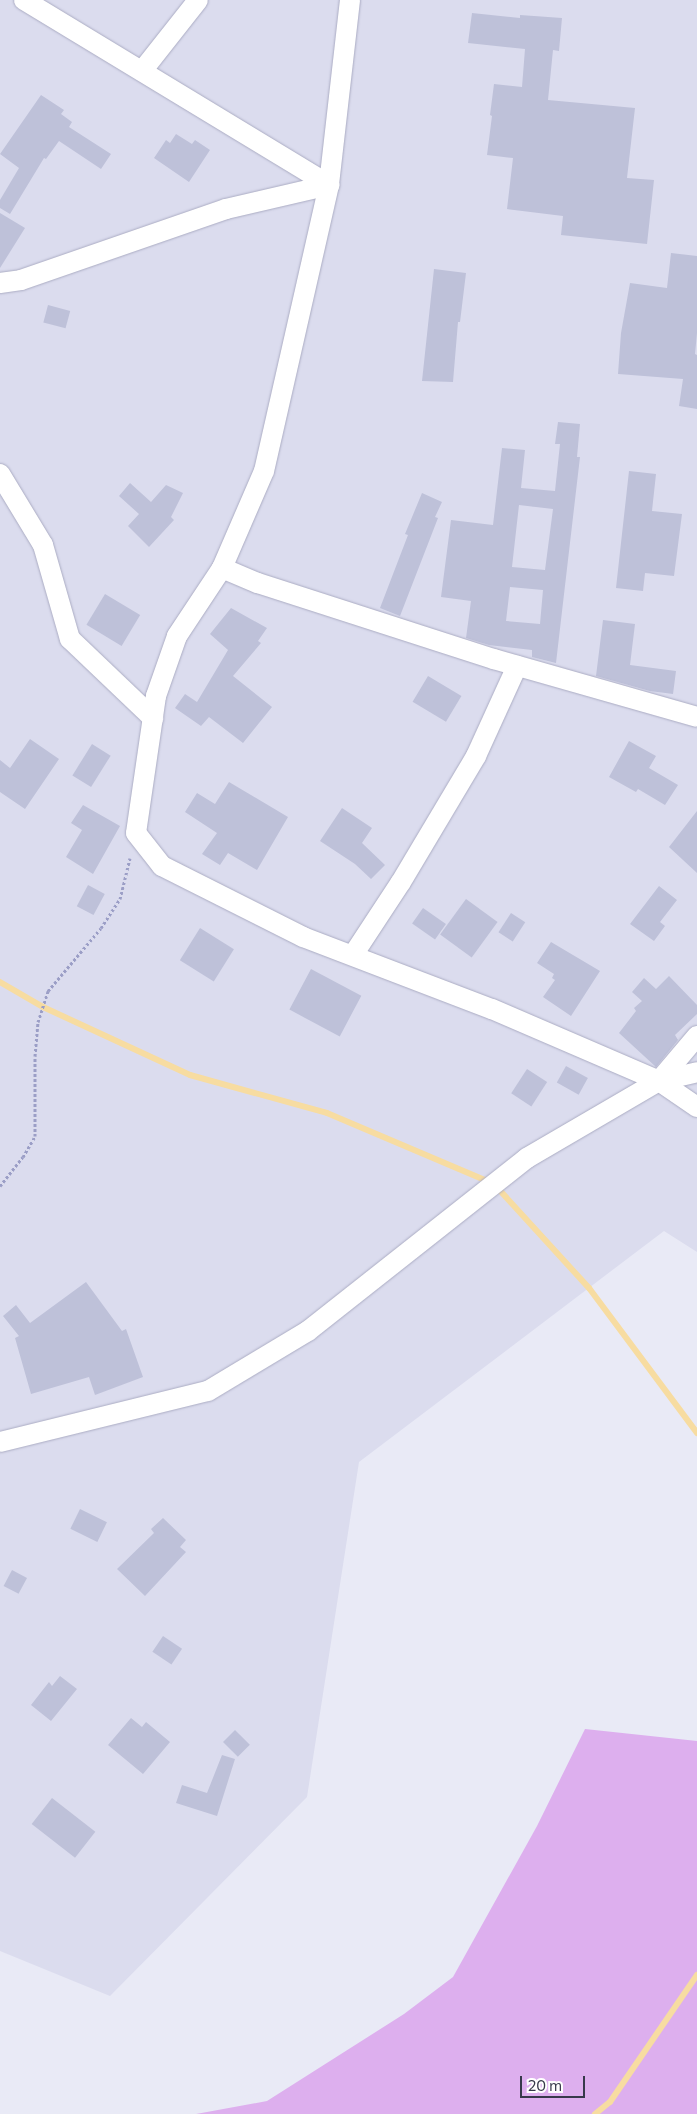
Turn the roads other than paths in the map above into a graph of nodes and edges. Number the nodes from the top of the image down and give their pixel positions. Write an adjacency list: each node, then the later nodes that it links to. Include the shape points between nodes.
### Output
1 (24, 0): 4 (street)
2 (198, 0): 4 (street)
3 (350, 0): 5 (street)
4 (142, 71): 5 (street)
5 (329, 185): 6 (street, via 226,209 20,280); 8 (street, via 264,471)
6 (0, 284)
7 (0, 474): 11 (street, via 43,545 70,639)
8 (222, 568): 9 (street, via 258,583); 11 (street, via 177,636 156,696)
9 (517, 666): 10 (street); 12 (street, via 476,756)
10 (697, 717)
11 (153, 718): 12 (street, via 136,834 162,866 303,937)
12 (353, 955): 15 (street, via 492,1008)
13 (697, 1036): 15 (street)
14 (697, 1072): 15 (street)
15 (659, 1081): 16 (street); 17 (street, via 527,1158 308,1332 208,1391)
16 (697, 1107)
17 (0, 1442)

